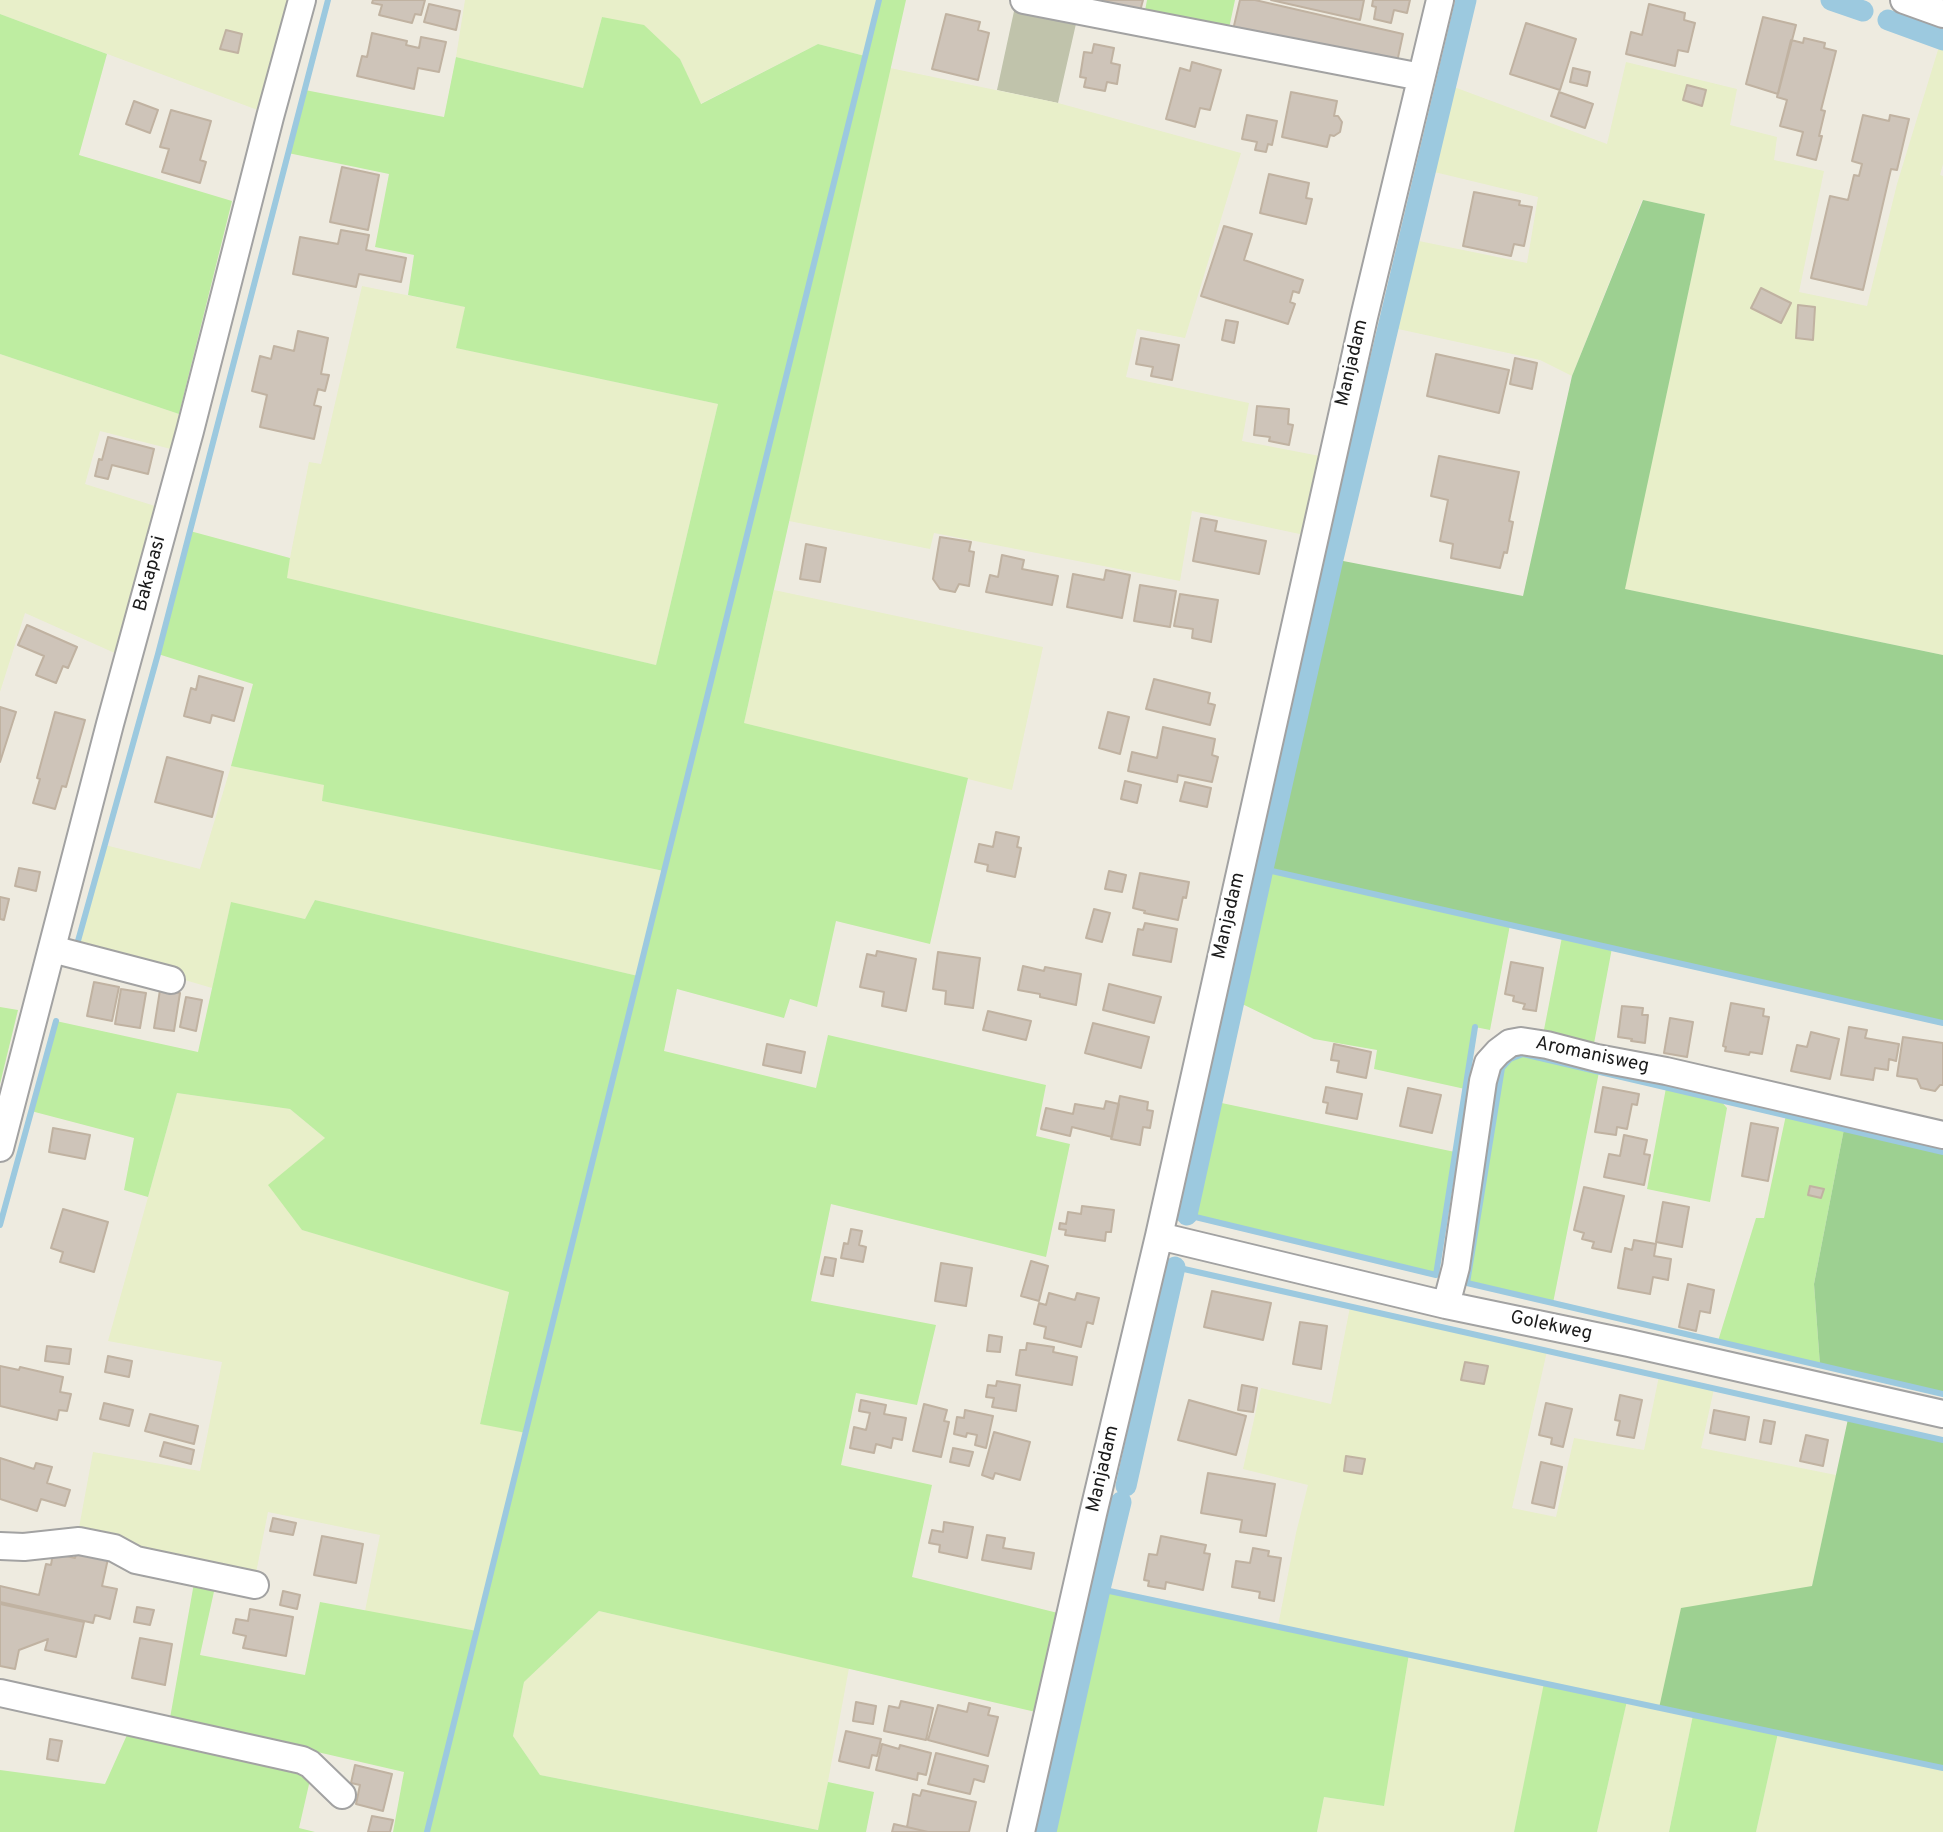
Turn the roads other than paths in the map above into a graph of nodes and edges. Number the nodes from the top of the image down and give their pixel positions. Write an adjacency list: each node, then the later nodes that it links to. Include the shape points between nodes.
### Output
1 (302, 0): 7 (street, Bakapasi)
2 (1024, 0): 6 (street)
3 (1440, 0): 6 (street, Manjadam)
4 (1904, 0): 5 (street)
5 (1943, 14)
6 (1421, 77): 11 (street, Manjadam)
7 (51, 949): 8 (street); 10 (street, Bakapasi)
8 (171, 980)
9 (1943, 1135): 12 (street, Aromanisweg, via 1547,1045 1510,1043 1488,1063 1483,1080 1456,1267)
10 (0, 1148)
11 (1159, 1236): 12 (street, Golekweg); 18 (street, Manjadam)
12 (1446, 1306): 13 (street, Golekweg)
13 (1943, 1414)
14 (0, 1546): 15 (street, via 79,1541 114,1548 136,1560)
15 (255, 1585)
16 (0, 1693): 17 (street, via 302,1760)
17 (342, 1795)
18 (1021, 1832)

